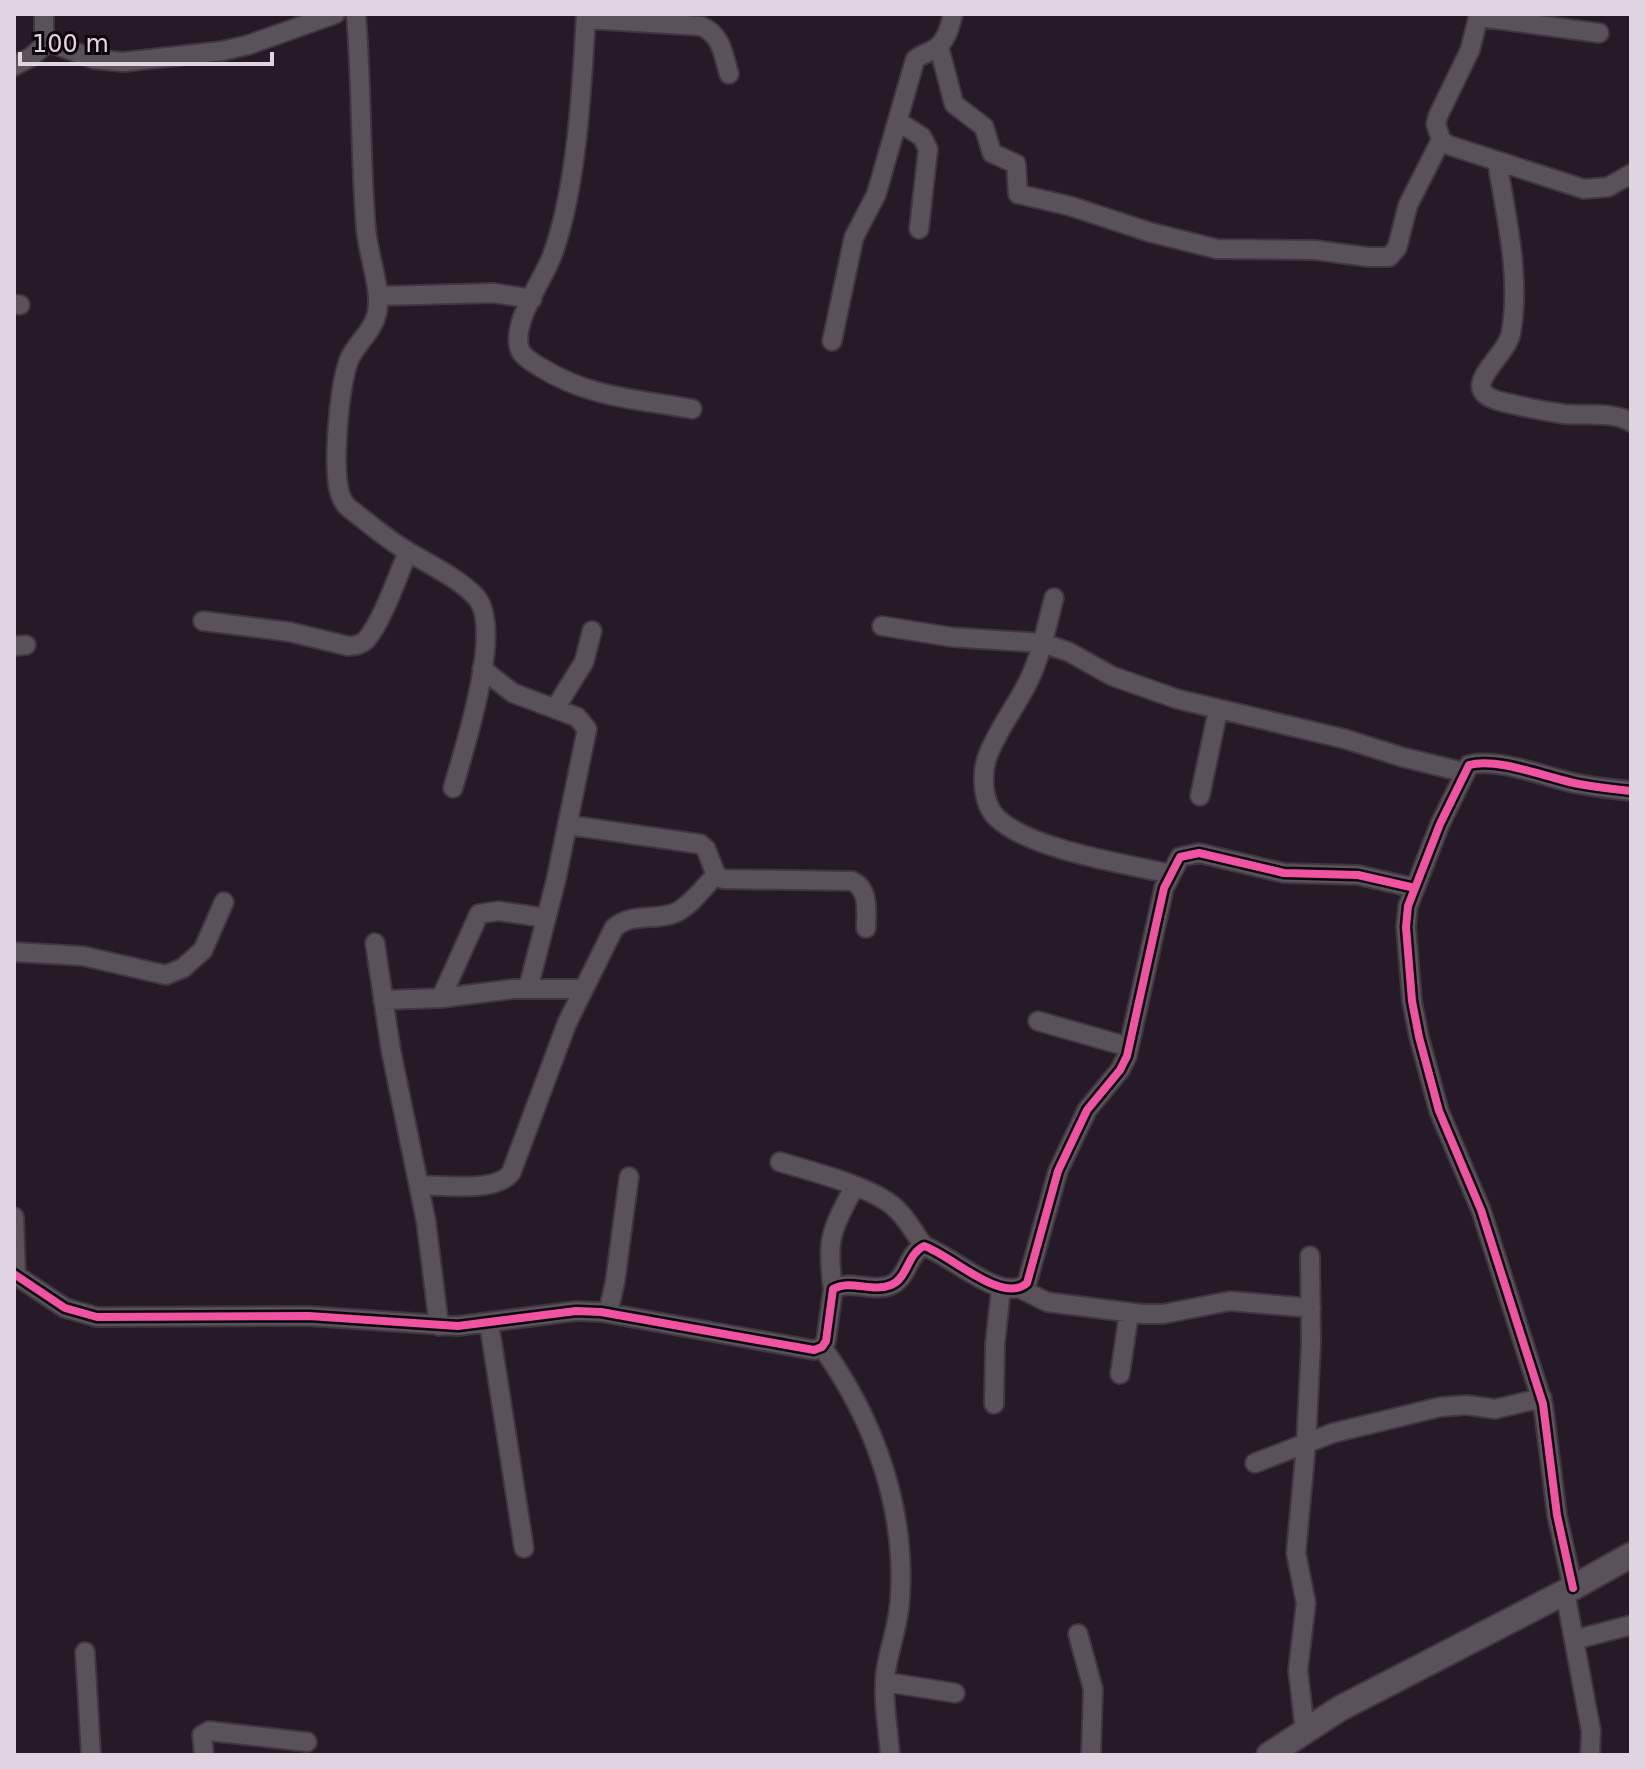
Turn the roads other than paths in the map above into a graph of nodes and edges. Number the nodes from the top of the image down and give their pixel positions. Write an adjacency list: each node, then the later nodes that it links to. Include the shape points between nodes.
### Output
1 (44, 14): 8 (street)
2 (335, 14): 8 (street, via 222,51 123,62 94,59)
3 (356, 14): 17 (street, via 366,231)
4 (953, 14): 9 (street)
5 (1479, 15): 7 (street); 13 (street, via 1470,50 1438,116)
6 (586, 16): 11 (street, via 701,26 713,31 721,44); 18 (street, via 567,194 552,255)
7 (1599, 33)
8 (48, 42): 10 (street)
9 (939, 47): 12 (street, via 915,60); 13 (street, via 954,104 984,127 992,153 1016,164 1018,194 1217,249 1389,257)
10 (14, 66)
11 (729, 74)
12 (899, 122): 16 (street, via 922,137 928,149); 19 (street, via 876,195 854,237)
13 (1441, 140): 14 (street)
14 (1497, 161): 15 (street, via 1584,189 1608,187); 21 (street, via 1511,247 1513,310 1508,344 1484,375 1482,391 1502,402)
15 (1631, 174)
16 (919, 229)
17 (378, 296): 18 (street, via 494,293); 22 (street, via 374,323 345,372 338,483 350,509)
18 (532, 299): 20 (street, via 518,332 522,355 557,377 610,397)
19 (832, 341)
20 (692, 409)
21 (1631, 422)
22 (408, 552): 24 (street, via 377,621 357,645); 28 (street, via 477,598 487,624)
23 (1054, 598): 27 (street)
24 (203, 621)
25 (882, 626): 27 (street)
26 (592, 631): 29 (street, via 584,662)
27 (1042, 643): 30 (street, via 1112,676); 36 (street, via 1030,678 987,756 984,785 994,816 1029,838)
28 (482, 669): 29 (street, via 513,693); 32 (street)
29 (556, 707): 35 (street, via 587,729)
30 (1218, 710): 31 (street); 34 (street)
31 (1463, 772): 33 (street, via 1469,765 1493,764); 38 (street)
32 (453, 788)
33 (1631, 791)
34 (1200, 796)
35 (568, 825): 37 (street, via 700,844); 40 (street)
36 (1170, 874): 38 (street, via 1180,857 1199,853 1284,873 1358,875); 49 (street)
37 (716, 875): 41 (street, via 734,880 852,881 863,890); 45 (street, via 679,911 622,921)
38 (1415, 888): 68 (street, via 1406,927 1419,1037 1439,1111 1481,1210)
39 (224, 902): 43 (street, via 203,950 166,975 83,956)
40 (546, 918): 44 (street); 46 (street, via 498,911 479,914)
41 (866, 928)
42 (375, 943): 47 (street)
43 (14, 952)
44 (528, 989): 45 (street); 46 (street)
45 (582, 989): 52 (street, via 506,1180 489,1185)
46 (441, 998): 47 (street)
47 (383, 1000): 52 (street)
48 (1038, 1021): 49 (street)
49 (1129, 1047): 60 (street, via 1120,1070 1087,1110 1058,1171 1031,1277)
50 (780, 1162): 53 (street)
51 (629, 1177): 62 (street)
52 (419, 1185): 65 (street)
53 (854, 1187): 55 (street, via 893,1206); 58 (street, via 829,1241)
54 (14, 1217): 57 (street)
55 (924, 1246): 58 (street, via 894,1284); 59 (street)
56 (1310, 1256): 61 (street)
57 (15, 1275): 65 (street, via 65,1308 97,1317 309,1316)
58 (833, 1289): 66 (street)
59 (1001, 1289): 60 (street); 69 (street)
60 (1021, 1289): 63 (street, via 1047,1302)
61 (1311, 1308): 63 (street, via 1230,1301 1163,1314); 70 (street)
62 (608, 1313): 64 (street, via 576,1311); 66 (street, via 804,1349)
63 (1129, 1313): 67 (street)
64 (489, 1323): 65 (street); 72 (street)
65 (439, 1326)
66 (822, 1347): 79 (street, via 853,1392 894,1506 899,1618)
67 (1120, 1374)
68 (1542, 1398): 70 (street, via 1495,1409 1440,1407 1333,1433); 74 (street)
69 (994, 1404)
70 (1306, 1445): 71 (street); 81 (street, via 1296,1553 1306,1603 1298,1670)
71 (1255, 1463)
72 (524, 1548)
73 (1631, 1555): 74 (main road)
74 (1569, 1590): 77 (street); 81 (main road, via 1339,1709)
75 (1631, 1625): 77 (street)
76 (1078, 1634): 86 (street, via 1093,1689)
77 (1574, 1640): 88 (street, via 1591,1731)
78 (85, 1652): 83 (street)
79 (885, 1682): 80 (street); 85 (street)
80 (955, 1693)
81 (1305, 1732): 87 (main road)
82 (307, 1742): 84 (street, via 209,1731 202,1735)
83 (91, 1755)
84 (204, 1755)
85 (890, 1755)
86 (1091, 1755)
87 (1269, 1755)
88 (1590, 1755)

